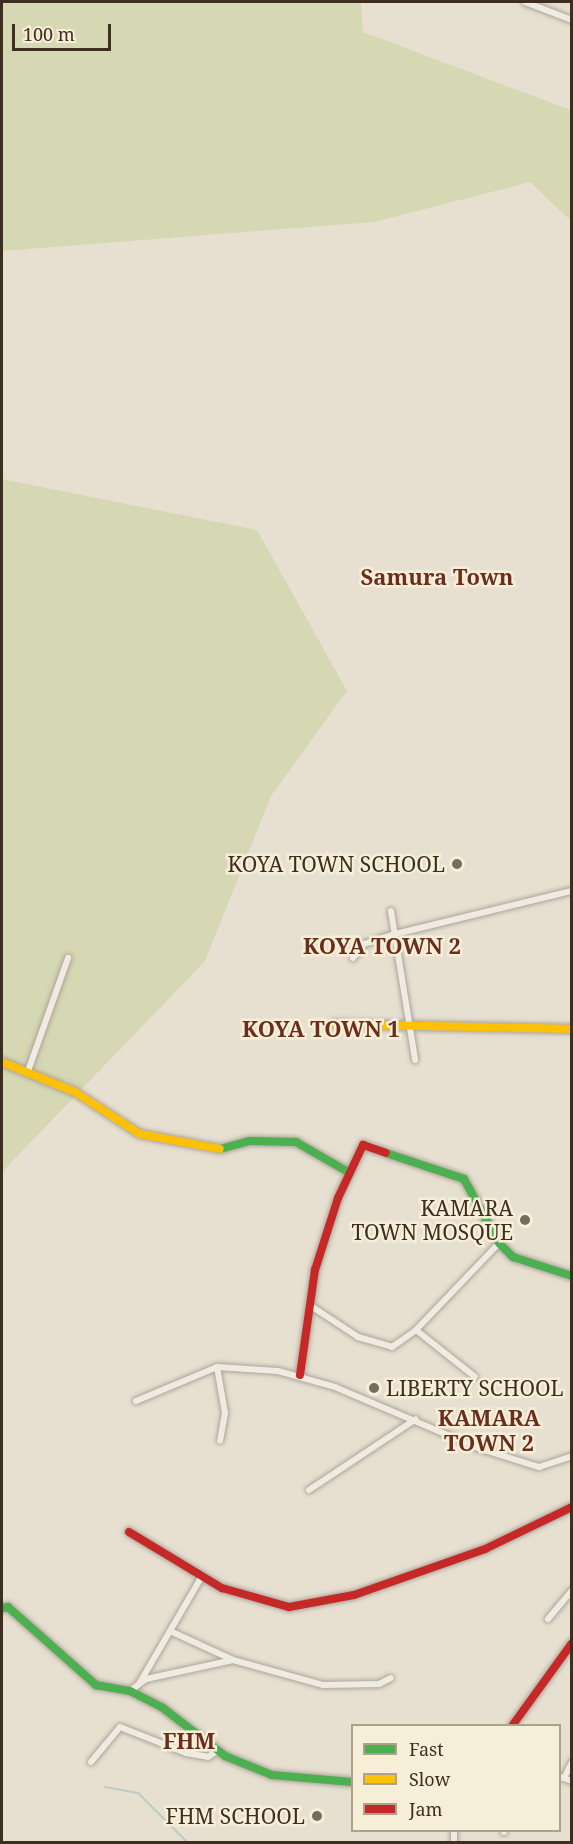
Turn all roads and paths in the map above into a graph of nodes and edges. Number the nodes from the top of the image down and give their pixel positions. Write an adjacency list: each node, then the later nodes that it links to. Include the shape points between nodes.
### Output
1 (525, 2): 2 (street)
2 (572, 20)
3 (572, 891): 5 (street)
4 (391, 911): 5 (street)
5 (395, 934): 7 (street, via 364,944); 9 (street)
6 (68, 958): 13 (street)
7 (353, 958)
8 (334, 1024): 9 (street, via 375,1028)
9 (409, 1024): 10 (street); 11 (street)
10 (572, 1029)
11 (415, 1060)
12 (2, 1062): 13 (street)
13 (28, 1071): 14 (street, via 75,1092 140,1134 219,1149 250,1141 296,1142)
14 (350, 1173): 15 (street, via 363,1145 464,1179); 17 (street, via 315,1270)
15 (499, 1243): 16 (street, via 513,1257); 18 (street)
16 (572, 1276)
17 (311, 1306): 18 (street, via 378,1344 392,1347); 20 (street)
18 (416, 1330): 21 (street)
19 (217, 1367): 20 (street); 22 (street); 24 (street, via 225,1413)
20 (300, 1375): 23 (street)
21 (475, 1377)
22 (136, 1401)
23 (416, 1419): 25 (street, via 478,1448 539,1467); 26 (street)
24 (220, 1441)
25 (572, 1456)
26 (309, 1490)
27 (572, 1507): 29 (street, via 485,1549 320,1605 289,1607 256,1600)
28 (129, 1532): 29 (street)
29 (202, 1576): 33 (street)
30 (572, 1590): 32 (street)
31 (2, 1608): 38 (street, via 8,1606 96,1685)
32 (548, 1619)
33 (170, 1631): 35 (street); 37 (street)
34 (572, 1643): 39 (street)
35 (233, 1660): 36 (street, via 323,1685 379,1684); 37 (street)
36 (391, 1678)
37 (140, 1684): 38 (street)
38 (130, 1691): 40 (street, via 163,1708)
39 (513, 1724)
40 (217, 1751): 41 (street, via 208,1757 186,1753 120,1727); 44 (street, via 272,1775)
41 (91, 1762)
42 (572, 1762): 43 (street)
43 (565, 1778)
44 (351, 1782)

